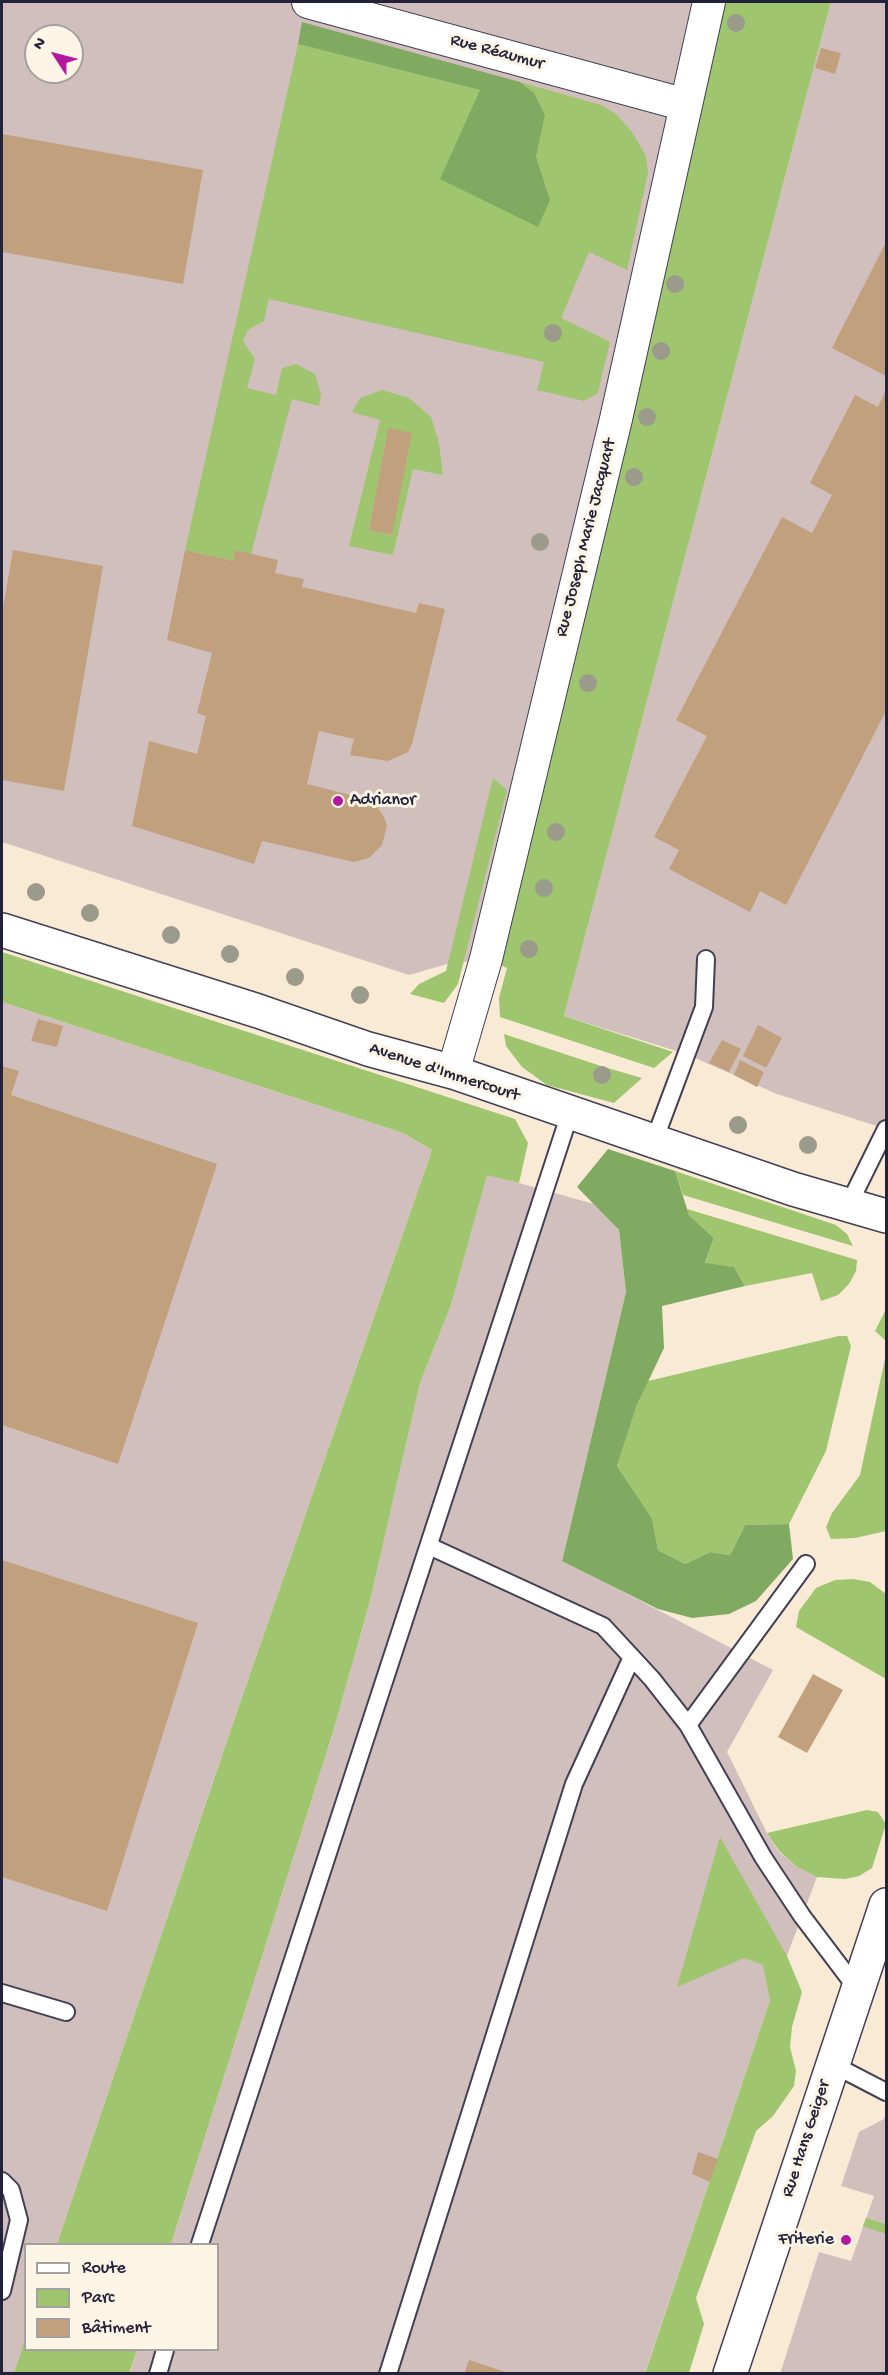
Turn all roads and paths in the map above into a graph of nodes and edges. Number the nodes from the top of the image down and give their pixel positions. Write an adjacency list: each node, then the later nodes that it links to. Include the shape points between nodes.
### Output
1 (308, 2): 3 (street, Rue Réaumur)
2 (709, 2): 3 (street, Rue Joseph Marie Jacquart)
3 (686, 105): 6 (street, Rue Joseph Marie Jacquart, via 616,419 486,960)
4 (2, 930): 6 (main road, Avenue d'Immercourt, via 368,1049)
5 (706, 959): 9 (lane, via 704,1007)
6 (453, 1072): 7 (main road, Avenue d'Immercourt)
7 (570, 1113): 9 (main road, Avenue d'Immercourt); 12 (lane)
8 (886, 1129): 10 (lane)
9 (654, 1141): 10 (main road, Avenue d'Immercourt)
10 (848, 1206): 11 (main road, Avenue d'Immercourt)
11 (886, 1216)
12 (429, 1546): 14 (lane, via 603,1626); 23 (lane)
13 (806, 1564): 15 (lane)
14 (632, 1657): 15 (lane); 27 (lane, via 574,1784)
15 (688, 1725): 17 (lane, via 763,1857)
16 (886, 1905): 17 (main road, Rue Hans Geiger)
17 (858, 1990): 20 (main road, Rue Hans Geiger)
18 (2, 1993): 19 (lane)
19 (66, 2012)
20 (832, 2064): 21 (lane); 28 (main road, Rue Hans Geiger)
21 (886, 2092)
22 (2, 2181): 24 (lane, via 12,2190 19,2220)
23 (200, 2243)
24 (2, 2291)
25 (164, 2351): 26 (lane)
26 (158, 2373)
27 (388, 2373)
28 (730, 2373)

